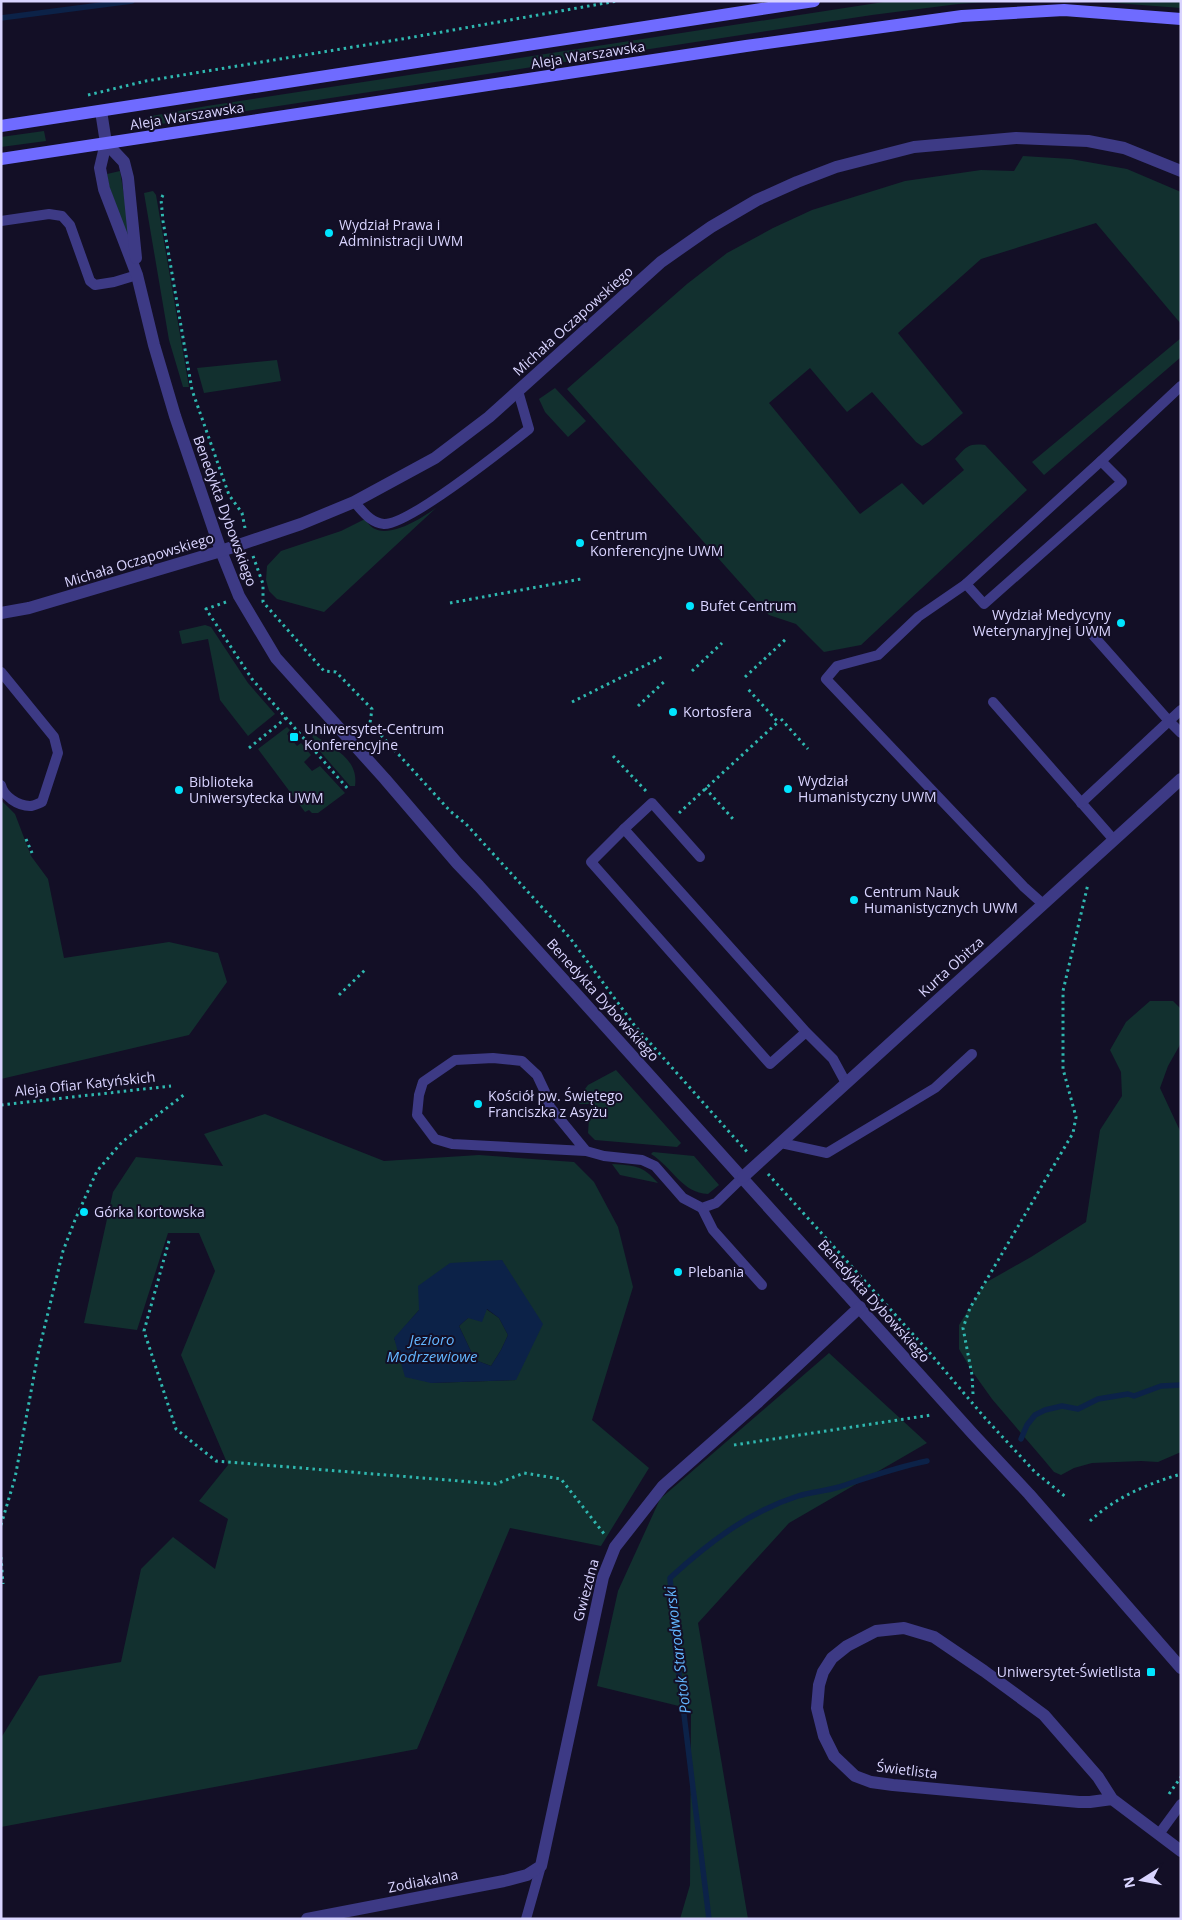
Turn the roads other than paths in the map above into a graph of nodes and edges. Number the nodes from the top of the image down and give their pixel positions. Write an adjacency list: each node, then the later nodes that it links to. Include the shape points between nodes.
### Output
1 (814, 1): 3 (main road, Aleja Warszawska)
2 (1181, 19): 5 (main road, Aleja Warszawska, via 1064,10 962,16)
3 (101, 111): 4 (main road, Aleja Warszawska); 5 (street, Benedykta Dybowskiego)
4 (1, 126)
5 (106, 143): 6 (main road, Aleja Warszawska); 9 (street, Benedykta Dybowskiego, via 100,168 104,189); 9 (street, Benedykta Dybowskiego, via 124,162 128,178)
6 (1, 159)
7 (1181, 170): 11 (street, Michała Oczapowskiego, via 1124,148 1088,141 1016,138 914,147 836,167 757,200 661,262)
8 (1, 221): 9 (lane, via 50,214 62,216 70,225 90,281 95,285)
9 (137, 275): 14 (street, Benedykta Dybowskiego, via 175,416)
10 (1181, 386): 12 (lane)
11 (518, 391): 13 (street, Michała Oczapowskiego, via 435,458); 13 (lane, via 529,429 424,507 386,524 372,521)
12 (1102, 461): 15 (lane); 15 (lane, via 1122,482 984,604)
13 (354, 502): 14 (street, Michała Oczapowskiego)
14 (221, 551): 16 (street, Michała Oczapowskiego, via 29,608); 35 (street, Benedykta Dybowskiego, via 239,596 276,658 457,863)
15 (966, 584): 29 (lane, via 918,617 878,655 838,666 826,679)
16 (1, 613)
17 (1091, 633): 21 (lane)
18 (1, 672): 24 (lane, via 54,738 58,753 42,802 30,806 17,803 2,790)
19 (993, 702): 25 (lane)
20 (1181, 710): 21 (lane)
21 (1169, 721): 22 (lane); 25 (lane)
22 (1181, 733)
23 (1181, 779): 27 (street, Kurta Obitza)
24 (1, 785)
25 (1081, 803): 27 (lane)
26 (624, 829): 28 (lane, via 652,803); 30 (lane); 30 (lane, via 591,862 770,1064)
27 (1114, 840): 29 (street, Kurta Obitza)
28 (700, 857)
29 (1043, 904): 32 (street, Kurta Obitza)
30 (806, 1032): 32 (lane, via 833,1059)
31 (972, 1054): 33 (lane, via 935,1088 827,1153)
32 (846, 1083): 33 (street, Kurta Obitza)
33 (781, 1143): 35 (street, Kurta Obitza)
34 (586, 1151): 34 (lane, via 550,1107 537,1075 522,1061 492,1058 455,1060 423,1082 417,1115 434,1139 452,1144); 36 (lane, via 642,1160 655,1166 683,1198)
35 (743, 1177): 36 (lane, via 716,1203); 38 (street, Benedykta Dybowskiego)
36 (702, 1208): 37 (lane, via 712,1230)
37 (762, 1285)
38 (860, 1308): 39 (street, Benedykta Dybowskiego); 44 (street, Gwiezdna, via 662,1486 615,1547 603,1577)
39 (1181, 1668)
40 (1112, 1798): 40 (street, Świetlista, via 1044,1715 934,1637 904,1628 876,1631 847,1646 832,1658 823,1672 817,1708 824,1736 834,1756 855,1776 893,1785 1079,1802); 42 (street, Świetlista)
41 (1181, 1804): 42 (lane)
42 (1159, 1834): 43 (street, Świetlista)
43 (1181, 1851)
44 (541, 1866): 45 (street, Zodiakalna, via 526,1875 504,1880); 46 (lane, Gwiezdna)
45 (307, 1919)
46 (526, 1919)

